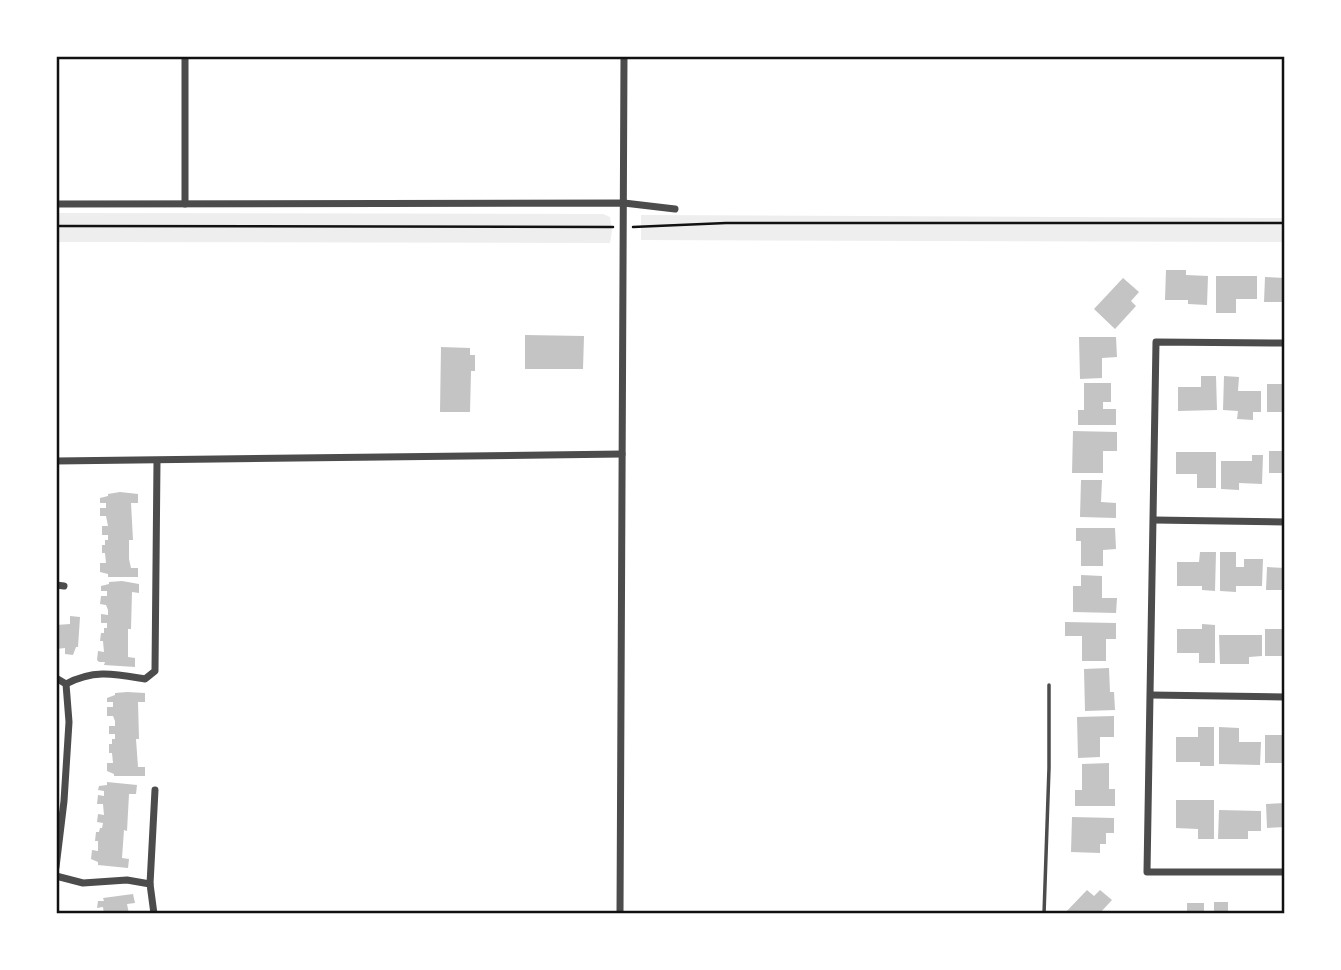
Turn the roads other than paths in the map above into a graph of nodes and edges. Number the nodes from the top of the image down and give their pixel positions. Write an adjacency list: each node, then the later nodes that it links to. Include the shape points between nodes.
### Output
1 (185, 56): 5 (street)
2 (624, 56): 3 (street)
3 (624, 203): 5 (street); 6 (street); 8 (street)
4 (56, 204): 5 (street)
5 (185, 204)
6 (675, 209)
7 (1285, 343): 11 (street, via 1156,342)
8 (622, 454): 10 (street); 24 (street)
9 (56, 461): 10 (street)
10 (157, 461): 14 (street, via 155,671 145,679 112,673 82,675)
11 (1154, 520): 12 (street); 16 (street)
12 (1285, 522)
13 (56, 678): 14 (street)
14 (66, 684): 19 (street, via 69,722)
15 (1049, 685): 25 (lane)
16 (1151, 695): 17 (street); 20 (street, via 1147,872)
17 (1285, 697)
18 (155, 790): 22 (street)
19 (56, 867)
20 (1285, 872)
21 (56, 876): 22 (street, via 83,883 127,880)
22 (150, 884): 23 (street)
23 (154, 914)
24 (620, 914)
25 (1044, 914)

